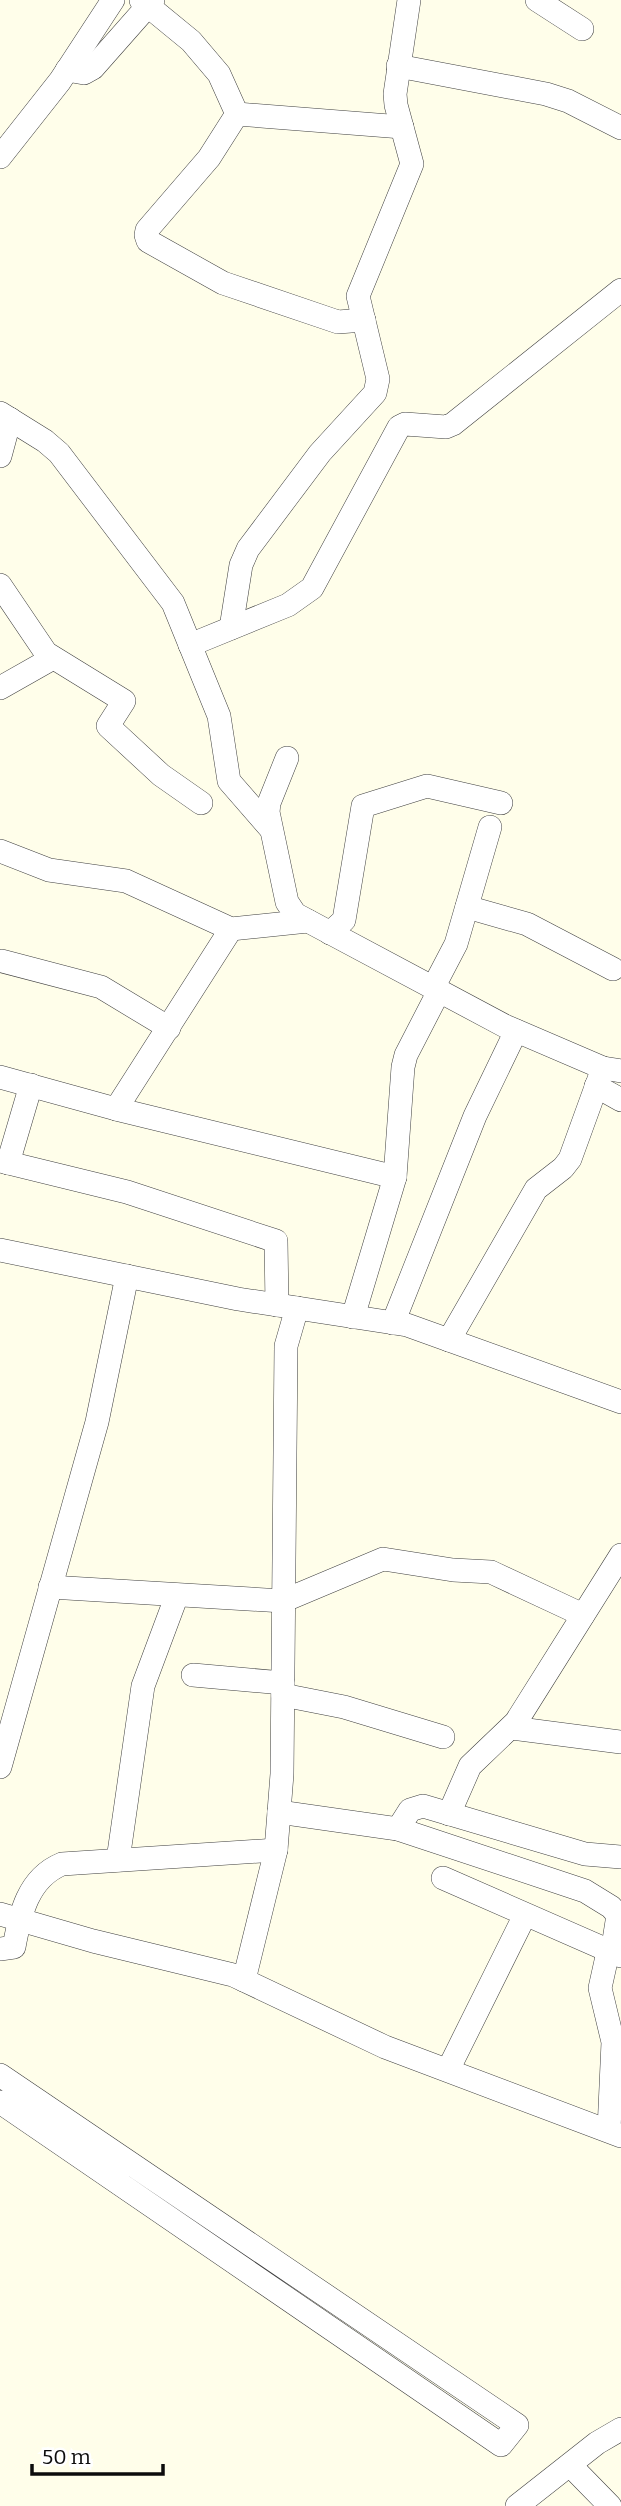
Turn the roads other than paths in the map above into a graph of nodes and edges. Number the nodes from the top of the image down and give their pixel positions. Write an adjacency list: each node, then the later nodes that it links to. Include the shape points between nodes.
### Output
1 (113, 0): 7 (street)
2 (409, 0): 6 (street)
3 (537, 0): 5 (street)
4 (147, 2): 7 (street, via 93,68 84,73); 8 (street, via 191,41 219,74)
5 (582, 29)
6 (398, 66): 9 (street, via 396,105); 10 (street, via 546,94)
7 (67, 70): 11 (street)
8 (237, 114): 9 (street); 13 (street, via 209,158 147,230 148,241 223,283 338,322)
9 (402, 127): 13 (street, via 412,164 359,292)
10 (621, 128)
11 (0, 157)
12 (621, 290): 17 (street, via 453,424 399,426 312,588 288,605)
13 (364, 320): 17 (street, via 378,379 375,393 320,453 248,549)
14 (5, 416): 15 (street); 18 (street, via 59,453 169,596)
15 (0, 456)
16 (0, 585): 19 (street, via 39,645)
17 (231, 628): 18 (street)
18 (190, 645): 24 (street, via 220,720 229,781)
19 (53, 658): 20 (street); 22 (street, via 124,701 108,726 161,775)
20 (0, 688)
21 (287, 758): 24 (street, via 269,803)
22 (201, 803)
23 (501, 803): 30 (street, via 427,786 363,806 344,920)
24 (269, 827): 28 (street, via 287,902 295,914)
25 (490, 827): 27 (street)
26 (0, 851): 29 (street, via 49,870 126,881)
27 (467, 907): 32 (street, via 527,923); 33 (street)
28 (308, 921): 29 (street); 30 (street)
29 (231, 929): 34 (street)
30 (330, 933): 33 (street)
31 (2, 961): 34 (street, via 101,987)
32 (613, 969)
33 (436, 989): 35 (street); 42 (street, via 403,1067)
34 (169, 1028): 40 (street)
35 (516, 1031): 36 (street); 47 (street, via 475,1116)
36 (607, 1075): 39 (street); 48 (street, via 570,1159 536,1189)
37 (0, 1077): 38 (street)
38 (31, 1085): 40 (street); 41 (street)
39 (621, 1100)
40 (116, 1109): 42 (street)
41 (4, 1162): 45 (street, via 127,1192 276,1241)
42 (395, 1177): 46 (street)
43 (0, 1250): 44 (street)
44 (127, 1276): 45 (street); 51 (street, via 97,1422)
45 (287, 1307): 46 (street); 53 (street)
46 (353, 1317): 47 (street)
47 (393, 1323): 48 (street)
48 (449, 1340): 49 (street)
49 (621, 1402)
50 (621, 1555): 54 (street)
51 (50, 1587): 52 (street); 60 (street)
52 (177, 1595): 53 (street); 66 (street, via 143,1686)
53 (283, 1601): 54 (street, via 383,1559 491,1572); 56 (street)
54 (583, 1615): 57 (street)
55 (193, 1675): 56 (street)
56 (283, 1688): 58 (street); 61 (street)
57 (512, 1728): 59 (street); 62 (street, via 470,1766)
58 (443, 1737)
59 (621, 1742)
60 (0, 1767)
61 (279, 1812): 63 (street); 64 (street)
62 (449, 1814): 63 (street, via 414,1807); 65 (street, via 586,1854)
63 (398, 1829): 71 (street, via 593,1895 618,1915)
64 (276, 1850): 66 (street); 72 (street)
65 (621, 1857)
66 (118, 1860): 69 (street, via 51,1869)
67 (443, 1878): 68 (street)
68 (525, 1915): 71 (street); 73 (street)
69 (10, 1917): 70 (street, via 14,1947); 72 (street)
70 (0, 1949)
71 (614, 1954): 76 (street, via 600,1988 614,2050)
72 (244, 1980): 73 (street, via 376,2043)
73 (448, 2070): 76 (street)
74 (0, 2075): 75 (street, via 517,2425 501,2445)
75 (0, 2102)
76 (615, 2133)
77 (621, 2429): 78 (street)
78 (570, 2465): 79 (street); 80 (street)
79 (517, 2506)
80 (610, 2506)

